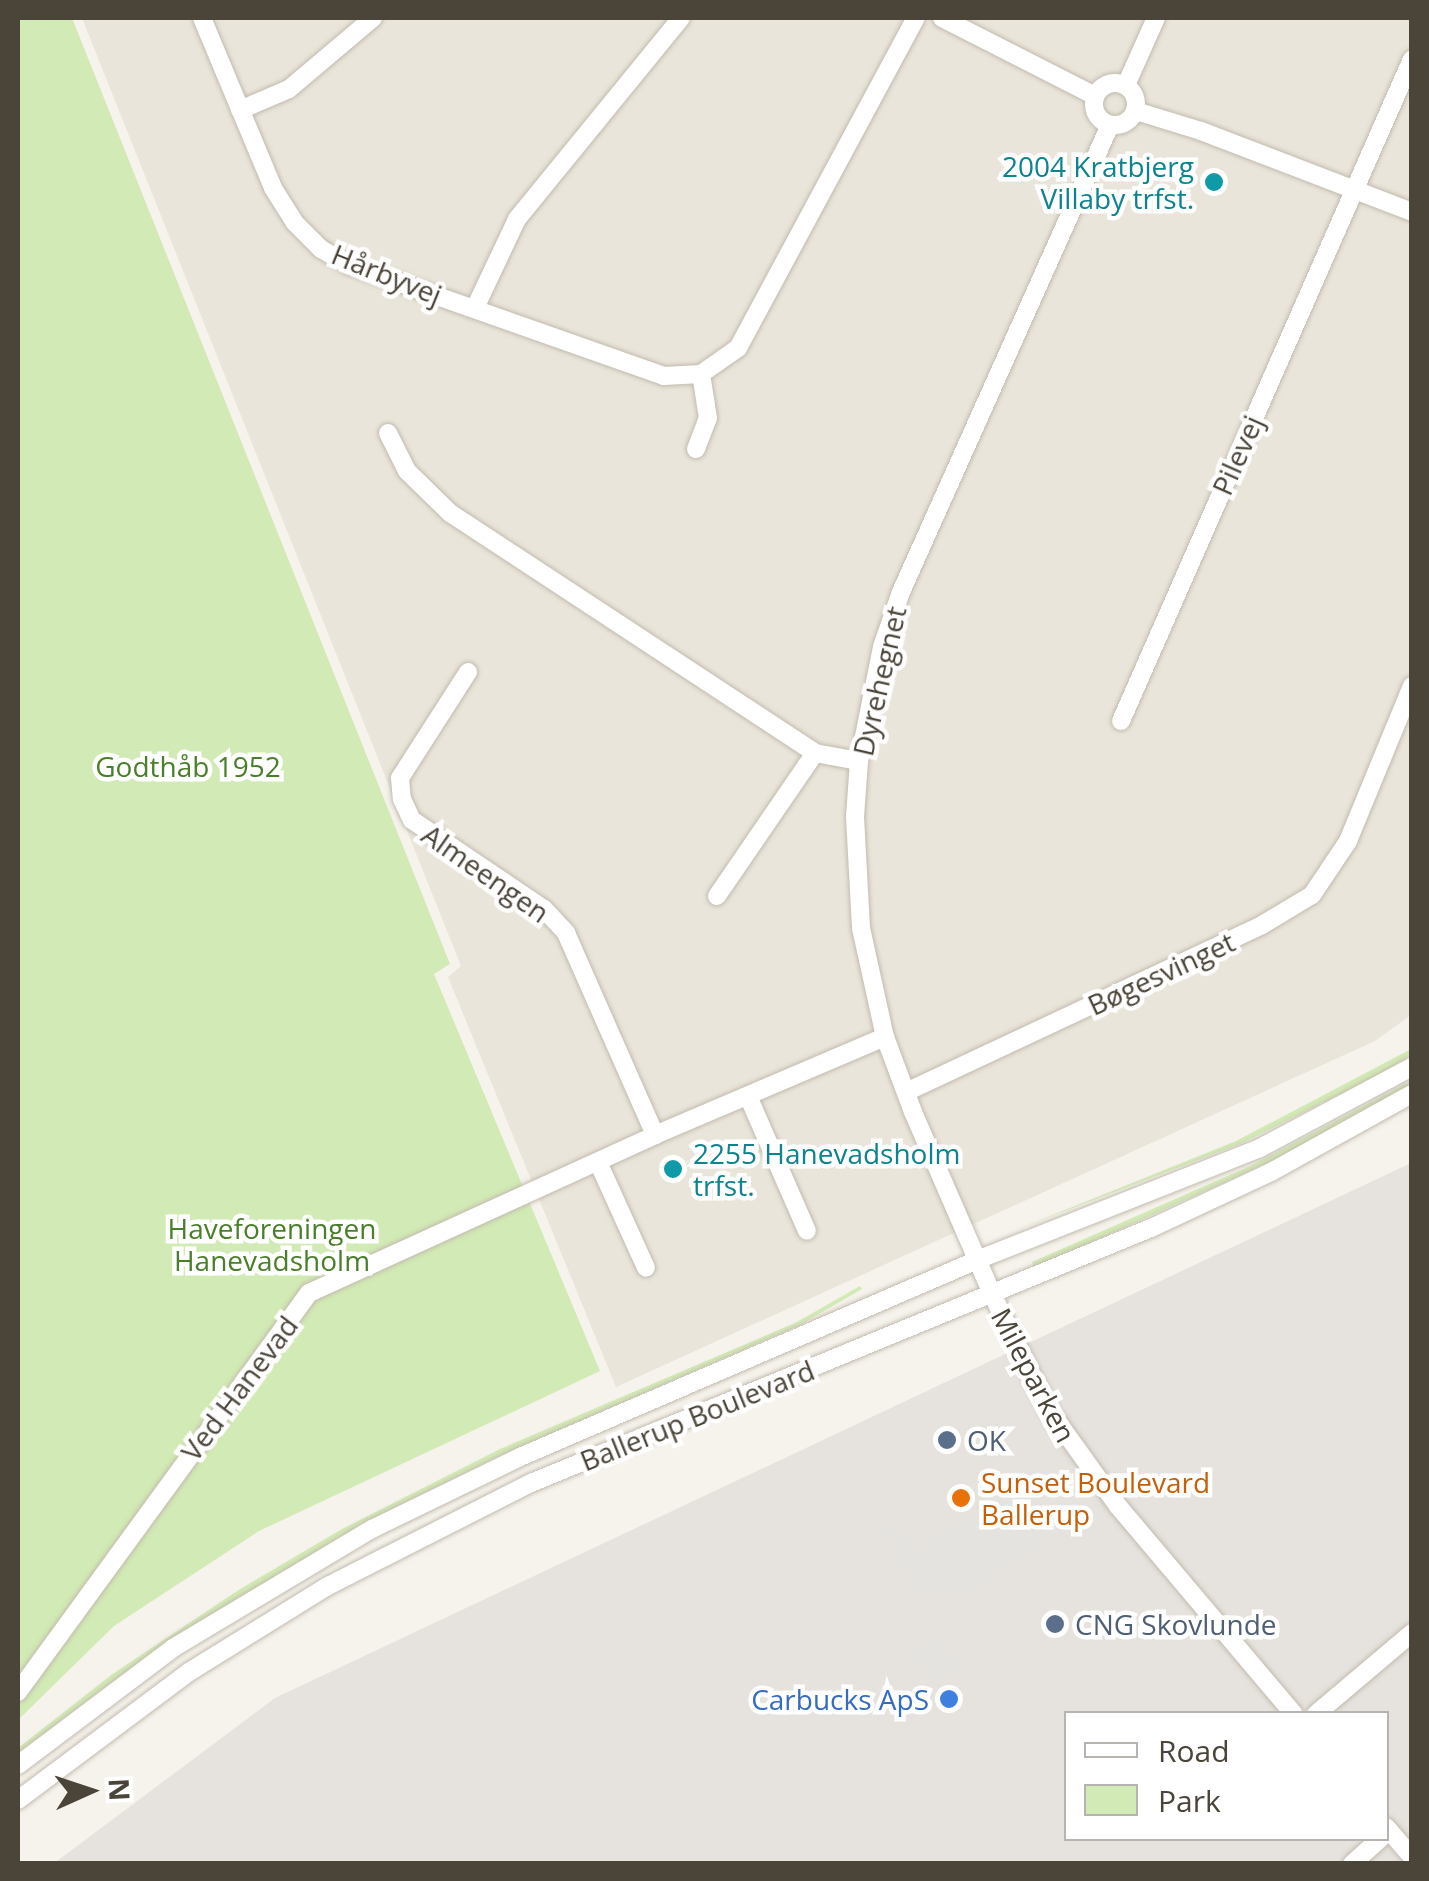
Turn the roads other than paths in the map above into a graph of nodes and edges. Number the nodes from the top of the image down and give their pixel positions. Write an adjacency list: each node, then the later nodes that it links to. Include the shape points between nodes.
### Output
1 (202, 18): 10 (street, Hårbyvej)
2 (374, 18): 10 (street, via 289,90)
3 (681, 18): 15 (street, via 518,219)
4 (916, 18): 16 (street, via 738,348)
5 (942, 18): 9 (street)
6 (1156, 18): 8 (street)
7 (1412, 60): 13 (street, Pilevej)
8 (1126, 86): 9 (street, via 1109,83); 11 (street)
9 (1095, 96): 12 (street, via 1094,110)
10 (240, 110): 15 (street, Hårbyvej, via 273,188 322,249 349,265)
11 (1136, 110): 12 (street, via 1125,123); 13 (street)
12 (1110, 125): 23 (street, Dyrehegnet, via 900,592 872,685)
13 (1354, 189): 14 (street); 21 (street, Pilevej)
14 (1412, 212)
15 (476, 308): 16 (street, Hårbyvej, via 664,376)
16 (701, 374): 18 (street, via 708,418)
17 (388, 433): 22 (street, via 408,471 450,513)
18 (696, 449)
19 (468, 672): 30 (street, Almeengen, via 400,778 402,799 412,820 544,910 566,933)
20 (1412, 686): 27 (street, Bøgesvinget, via 1348,840 1312,895)
21 (1121, 721)
22 (815, 753): 23 (street); 24 (street)
23 (859, 761): 25 (street, Dyrehegnet, via 861,928)
24 (717, 896)
25 (886, 1037): 27 (street, Dyrehegnet); 29 (street, Ved Hanevad)
26 (1412, 1068): 33 (street, Ballerup Boulevard, via 1260,1148)
27 (906, 1092): 33 (street, Dyrehegnet)
28 (1412, 1094): 35 (street, Ballerup Boulevard, via 1271,1172)
29 (748, 1096): 30 (street, Ved Hanevad); 32 (street)
30 (655, 1135): 31 (street, Ved Hanevad)
31 (598, 1162): 34 (street); 37 (street, Ved Hanevad, via 309,1292)
32 (807, 1231)
33 (977, 1260): 35 (street, Mileparken); 40 (street, Ballerup Boulevard, via 520,1457 372,1529 173,1648)
34 (646, 1268)
35 (993, 1296): 38 (street, Mileparken, via 1076,1452); 41 (street, Ballerup Boulevard, via 531,1483 356,1572 190,1672)
36 (1412, 1632): 39 (street)
37 (18, 1692)
38 (1292, 1711)
39 (1320, 1711)
40 (18, 1765)
41 (18, 1800)
42 (1389, 1836): 44 (street)
43 (1377, 1841): 45 (street)
44 (1412, 1856)
45 (1352, 1864)

